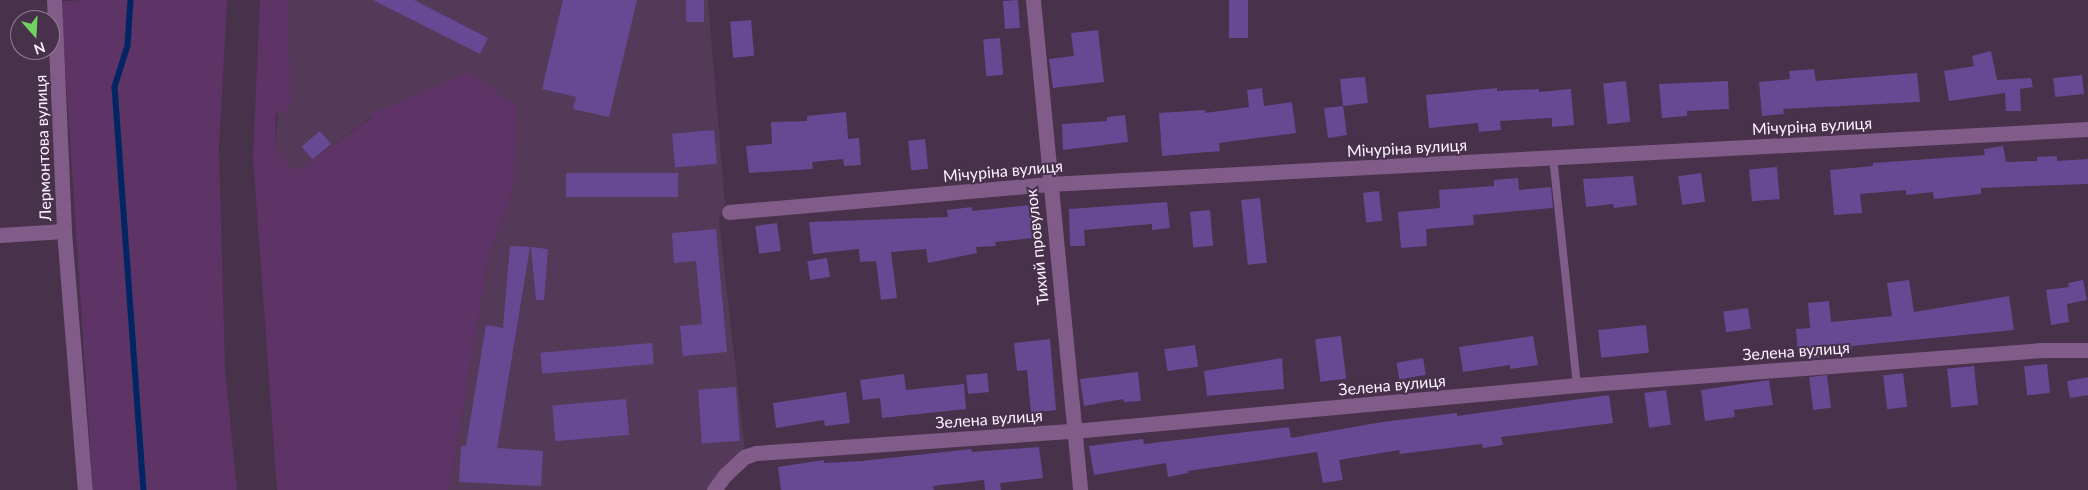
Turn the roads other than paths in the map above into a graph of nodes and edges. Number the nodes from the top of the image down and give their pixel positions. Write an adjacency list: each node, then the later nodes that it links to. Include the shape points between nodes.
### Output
1 (54, 0): 7 (street, Лермонтова вулиця)
2 (1033, 0): 5 (street, Тихий провулок)
3 (2088, 129): 4 (street, Мічуріна вулиця)
4 (1553, 157): 5 (street, Мічуріна вулиця); 10 (lane)
5 (1049, 184): 6 (street, Мічуріна вулиця); 11 (street, Тихий провулок)
6 (729, 212)
7 (64, 231): 8 (street, Лермонтова вулиця); 12 (street)
8 (0, 235)
9 (2088, 350): 10 (street, Зелена вулиця, via 2040,350)
10 (1577, 385): 11 (street, Зелена вулиця)
11 (1073, 431): 13 (street, Зелена вулиця, via 756,453 744,457 725,474); 14 (street, Тихий провулок)
12 (85, 490)
13 (714, 490)
14 (1080, 490)

